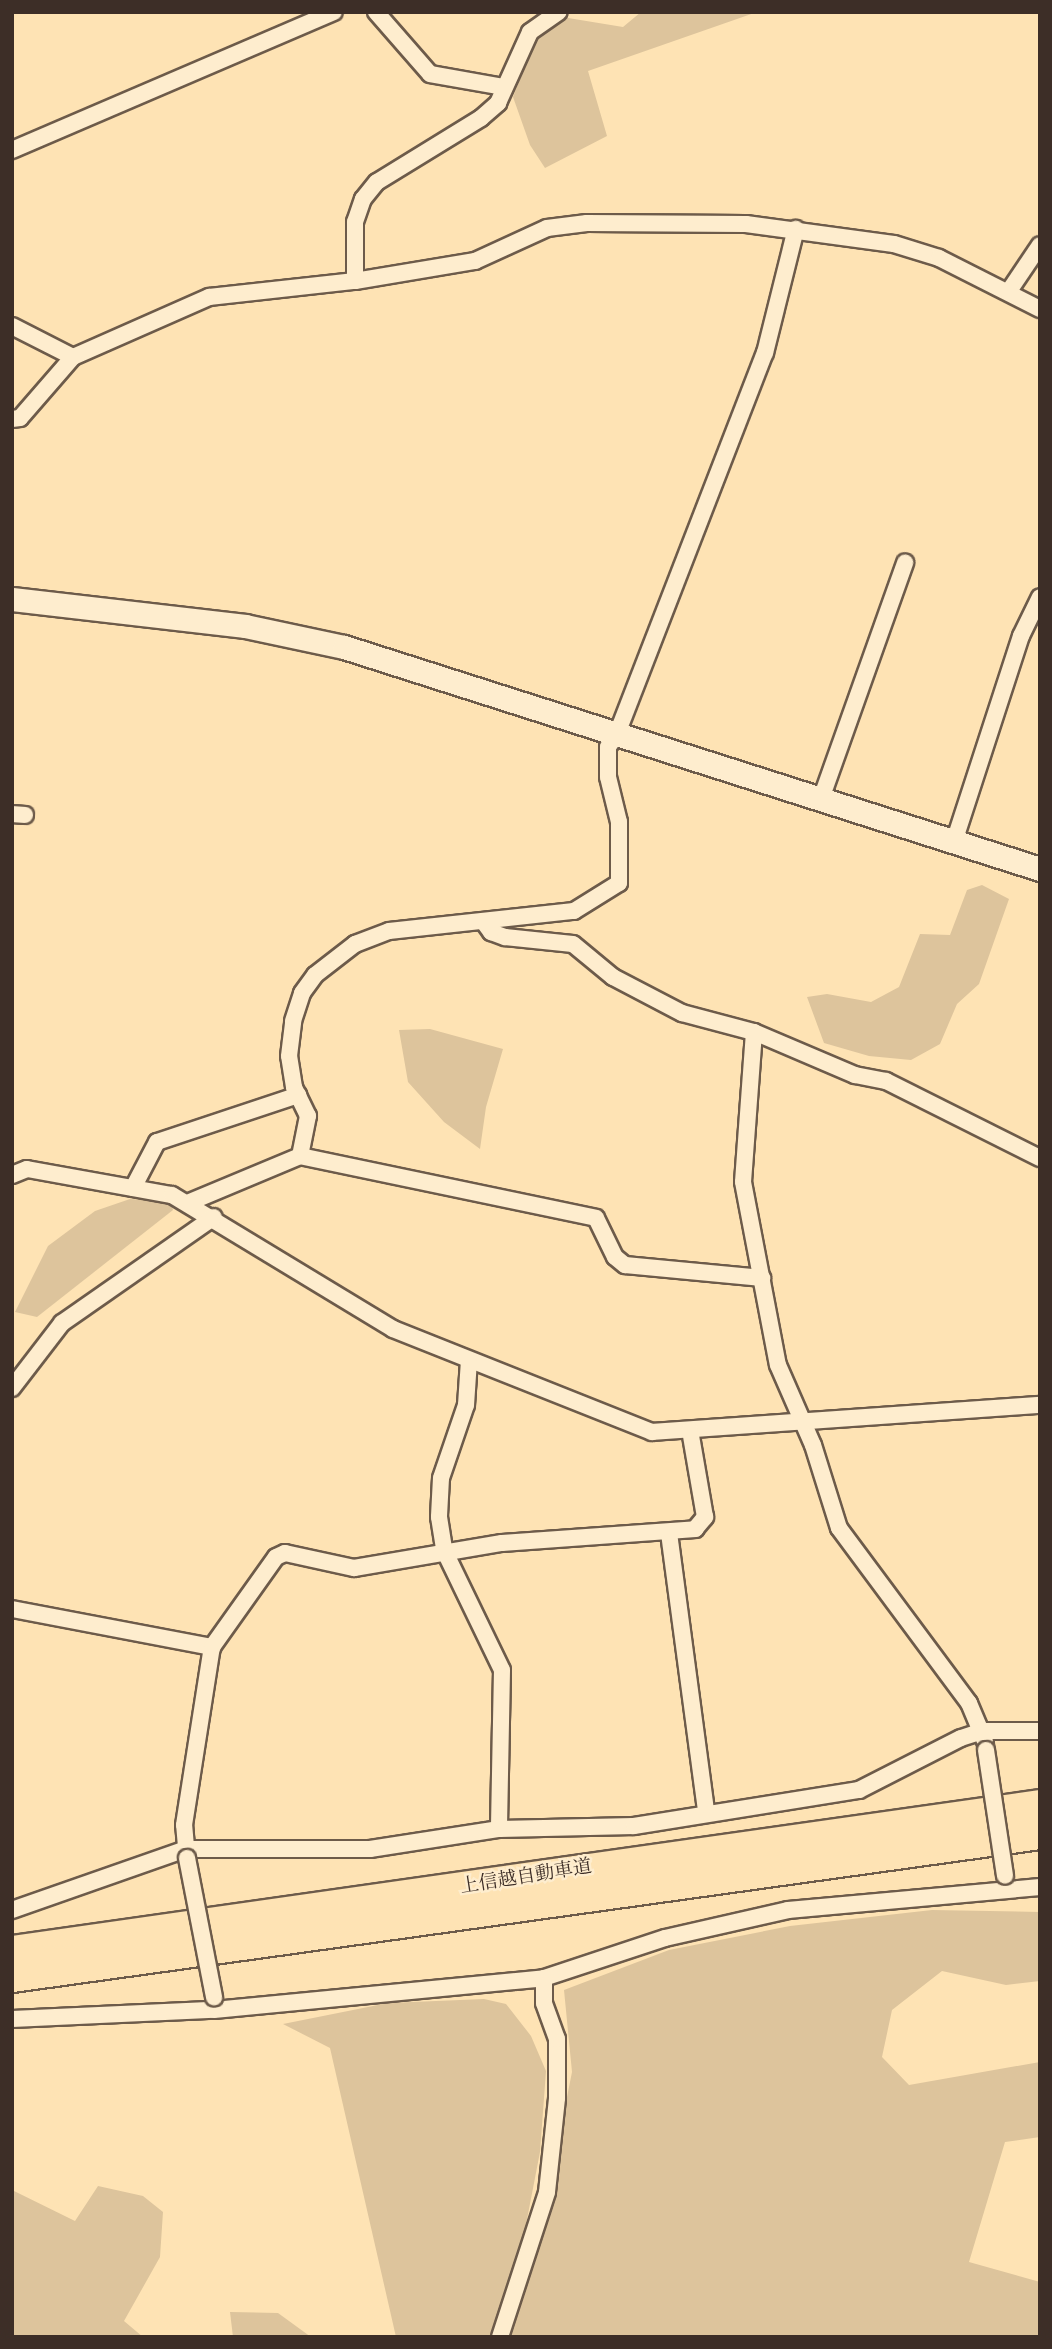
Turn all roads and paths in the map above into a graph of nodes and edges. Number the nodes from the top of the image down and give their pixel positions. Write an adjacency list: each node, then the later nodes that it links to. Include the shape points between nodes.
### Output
1 (334, 12): 5 (street)
2 (376, 12): 4 (street, via 430,74)
3 (559, 12): 4 (street, via 530,32)
4 (503, 87): 8 (street, via 498,103 481,118 377,182 363,199 355,222)
5 (12, 150)
6 (796, 229): 8 (street, via 601,223 547,228 475,261); 9 (street, via 905,248 939,258); 17 (street, via 765,353)
7 (1040, 245): 9 (street)
8 (355, 281): 12 (street, via 209,297)
9 (1009, 291): 10 (street)
10 (1040, 309)
11 (12, 326): 12 (street)
12 (73, 357): 13 (street, via 20,418)
13 (12, 419)
14 (905, 563): 18 (street)
15 (1040, 597): 19 (street, via 1021,636)
16 (12, 599): 17 (street, via 287,634 363,653)
17 (617, 734): 18 (street); 21 (street, via 608,747 607,765 619,821 619,883 574,911)
18 (821, 799): 19 (street)
19 (954, 842): 20 (street)
20 (1040, 869)
21 (483, 921): 22 (street, via 491,932 505,937 573,944 613,977 682,1013); 23 (street, via 390,931 355,944 315,975 302,993 293,1021 289,1056)
22 (754, 1032): 25 (street, via 811,1060 886,1081); 30 (street, via 742,1163)
23 (298, 1095): 24 (street, via 308,1116); 27 (street, via 157,1142)
24 (300, 1156): 28 (street); 30 (street, via 596,1218 615,1257 625,1265)
25 (1040, 1158)
26 (12, 1175): 27 (street, via 27,1169)
27 (133, 1188): 28 (street)
28 (190, 1202): 29 (street)
29 (214, 1217): 31 (street, via 393,1329); 32 (street, via 62,1323)
30 (762, 1278): 34 (street, via 778,1365)
31 (469, 1360): 35 (street, via 637,1428); 37 (street, via 466,1405 441,1478 439,1517)
32 (12, 1388)
33 (1040, 1405): 34 (street)
34 (801, 1425): 35 (street); 40 (street, via 813,1446 839,1528 969,1703)
35 (690, 1430): 36 (street, via 705,1517 695,1529)
36 (669, 1533): 37 (street); 43 (street)
37 (444, 1550): 39 (street, via 354,1568 285,1553 276,1557); 44 (street, via 502,1670)
38 (12, 1609): 39 (street)
39 (212, 1647): 46 (street, via 184,1825)
40 (984, 1731): 41 (street); 43 (street, via 859,1790); 47 (street, bridge)
41 (1040, 1731)
42 (1040, 1805): 50 (highway, 上信越自動車道)
43 (706, 1812): 44 (street, via 634,1826)
44 (499, 1829): 46 (street, via 370,1849)
45 (1040, 1834): 51 (highway, 上信越自動車道)
46 (187, 1854): 49 (street); 53 (street, bridge)
47 (1006, 1884): 48 (street); 52 (street, via 788,1910 665,1938)
48 (1040, 1887)
49 (12, 1910)
50 (12, 1951)
51 (12, 1977)
52 (544, 1978): 53 (street); 55 (street, via 544,2003 557,2039 557,2098 547,2192)
53 (215, 2003): 54 (street)
54 (12, 2019)
55 (500, 2337)

